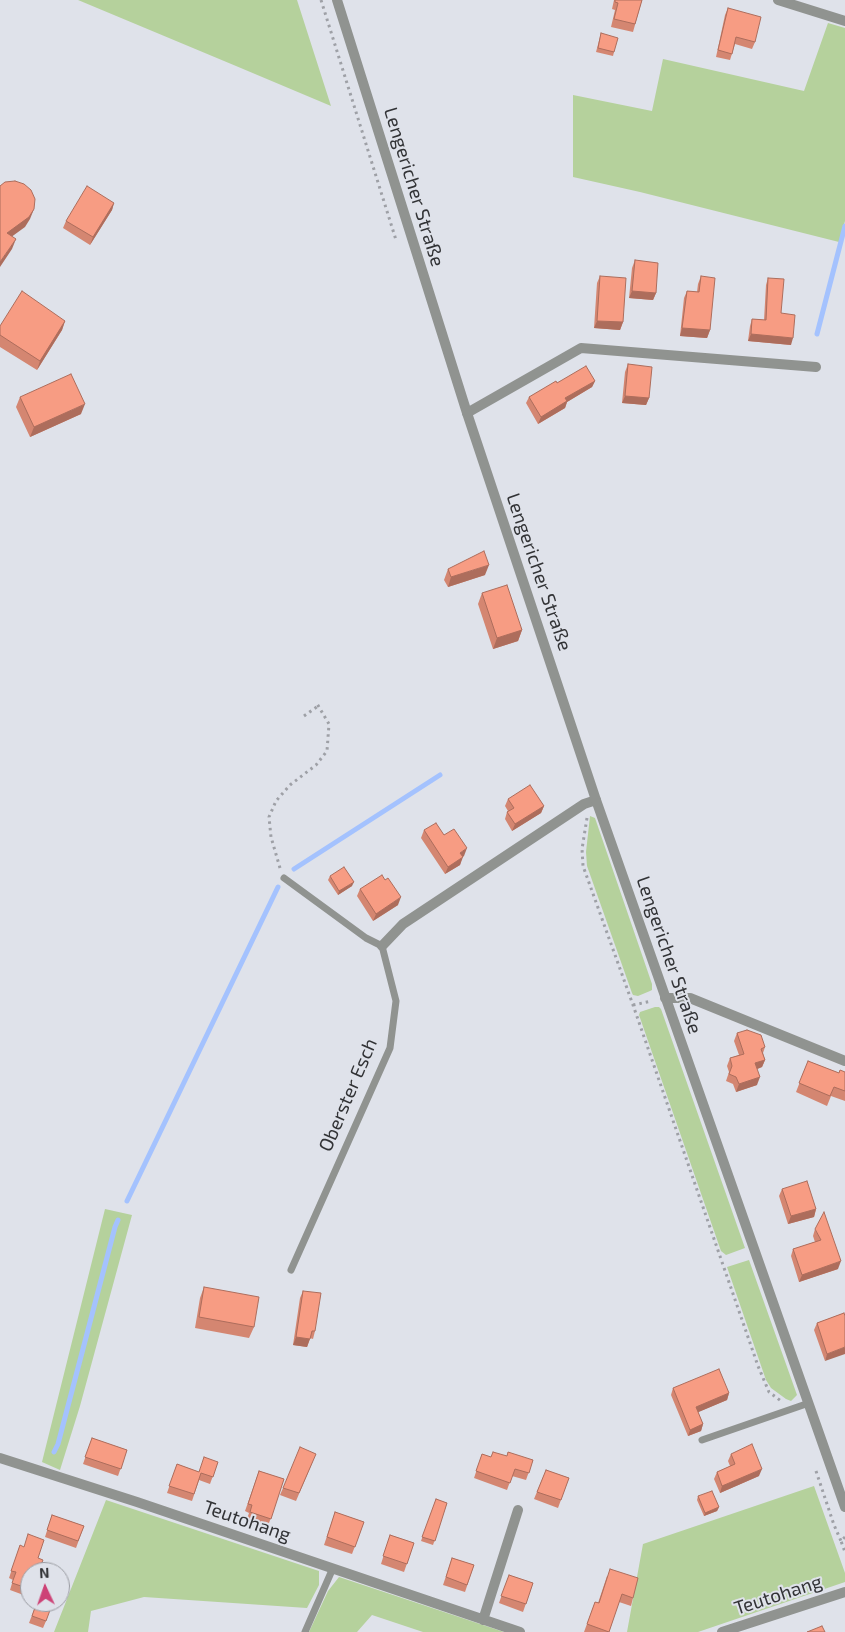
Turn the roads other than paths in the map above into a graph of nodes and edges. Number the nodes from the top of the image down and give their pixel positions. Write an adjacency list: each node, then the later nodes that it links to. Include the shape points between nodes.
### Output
1 (338, 0): 5 (street, Lengericher Straße)
2 (778, 0): 3 (street)
3 (845, 20)
4 (816, 367): 5 (street, via 581,348)
5 (467, 413): 6 (street, Lengericher Straße)
6 (596, 800): 8 (street, via 584,804 403,924); 9 (street, Lengericher Straße)
7 (284, 878): 8 (lane, via 366,938)
8 (382, 946): 11 (lane, Oberster Esch, via 396,1001 390,1048)
9 (665, 998): 10 (street, via 690,998); 12 (street, Lengericher Straße)
10 (845, 1061)
11 (291, 1270)
12 (809, 1403): 13 (lane); 15 (street, Lengericher Straße)
13 (702, 1440)
14 (0, 1458): 17 (street, Teutohang)
15 (845, 1507)
16 (518, 1510): 19 (street)
17 (333, 1568): 19 (street, Teutohang); 20 (lane)
18 (845, 1592): 22 (street, Teutohang)
19 (483, 1620): 21 (street, Teutohang)
20 (305, 1632)
21 (520, 1632)
22 (722, 1632)

